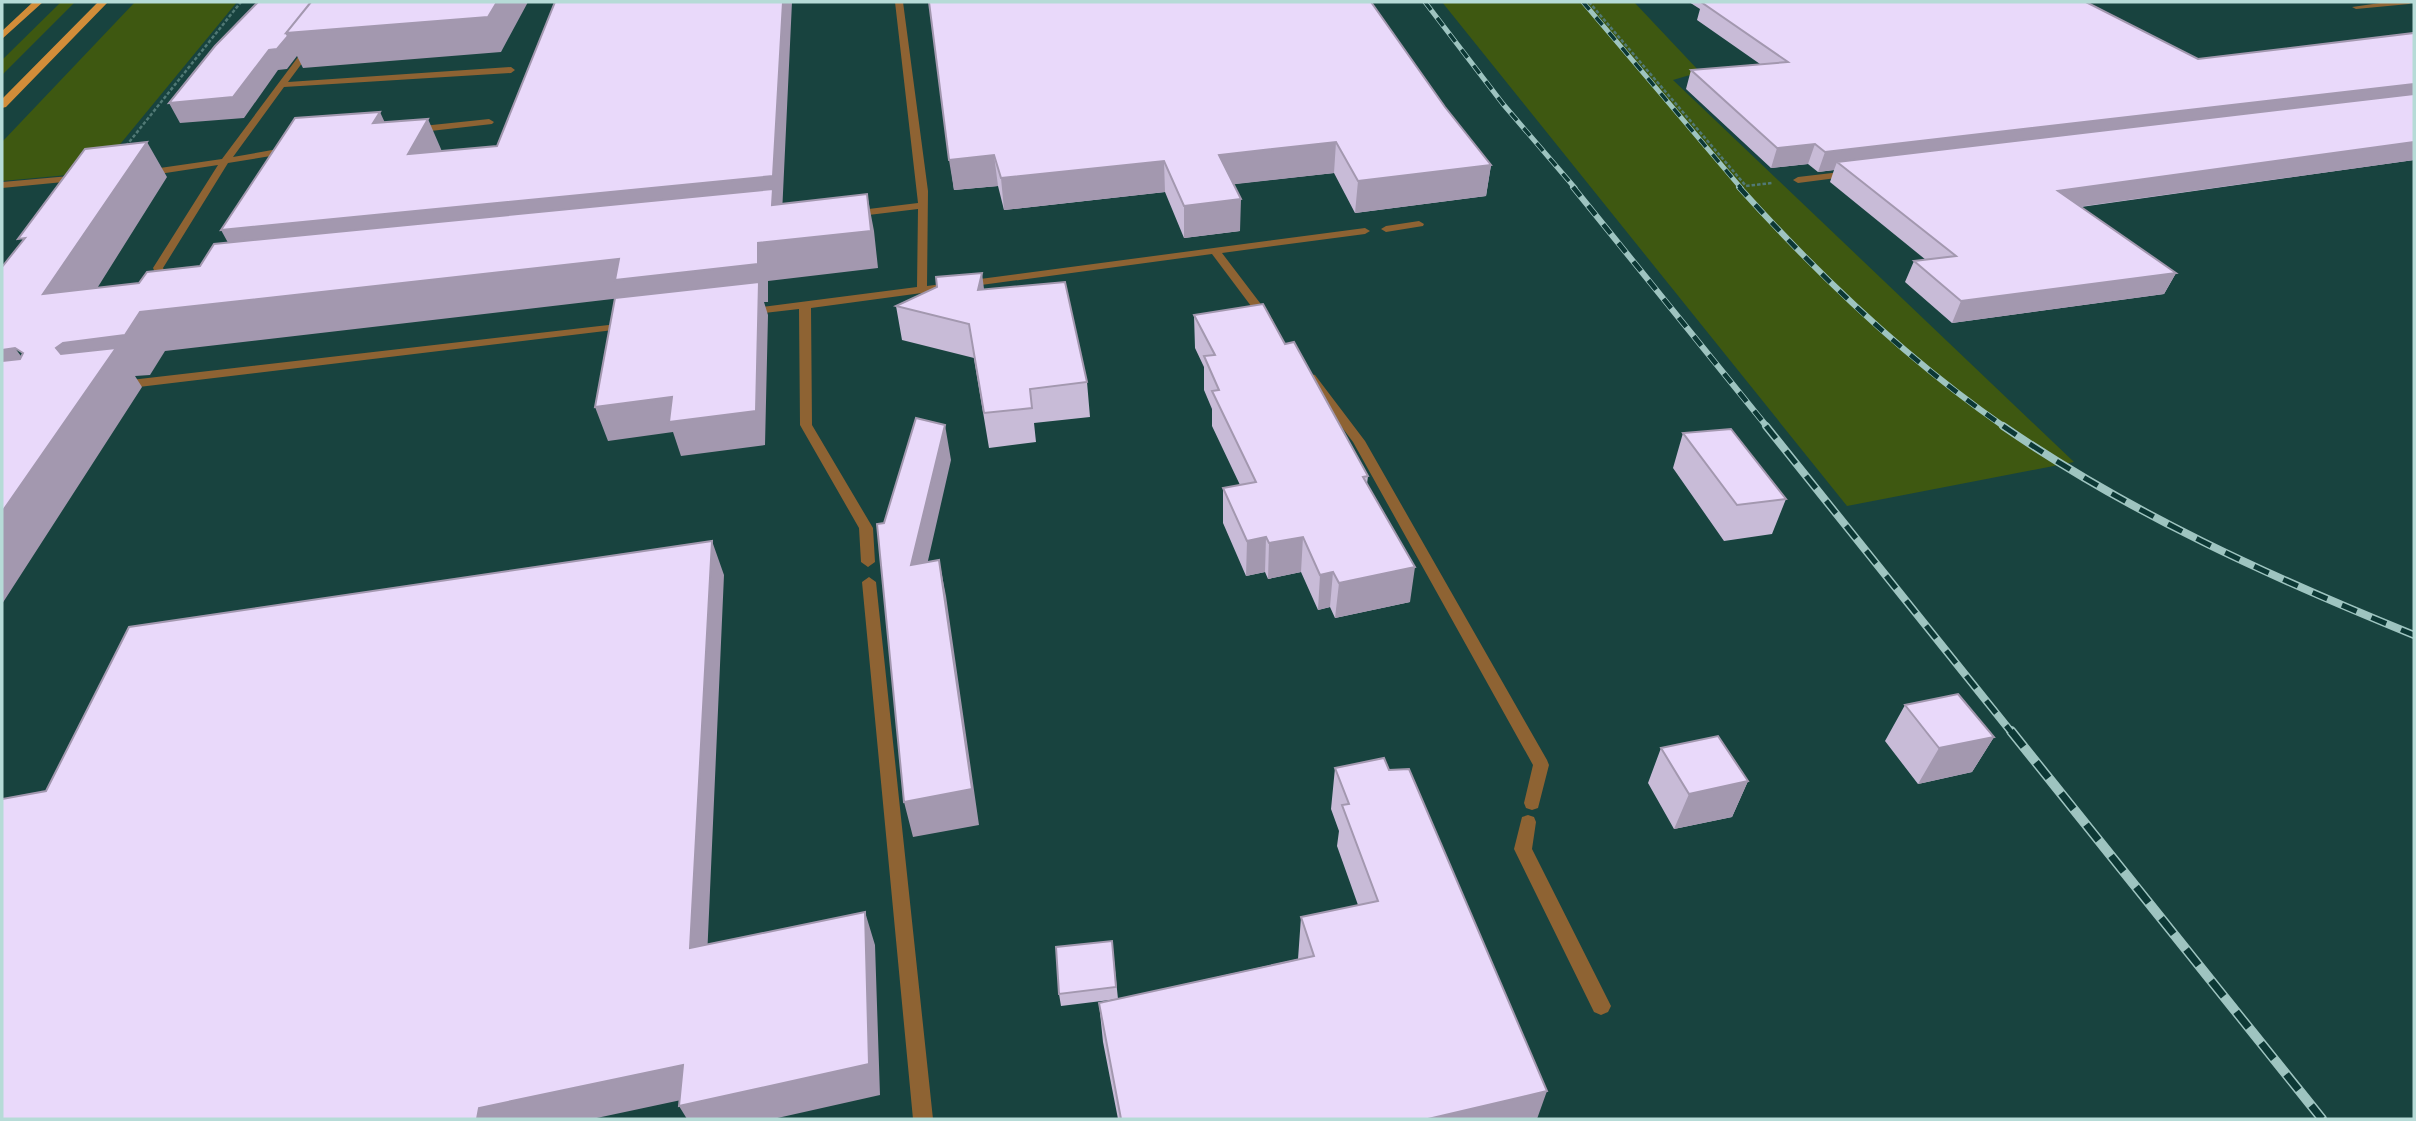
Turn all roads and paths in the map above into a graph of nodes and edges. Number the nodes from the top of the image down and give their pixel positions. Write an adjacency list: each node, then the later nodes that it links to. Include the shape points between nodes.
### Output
1 (38, 2): 8 (main road)
2 (103, 2): 12 (main road)
3 (241, 2): 19 (path)
4 (899, 2): 22 (street)
5 (1589, 2): 20 (path, via 1746,186)
6 (2409, 2): 7 (street)
7 (2356, 7)
8 (2, 36)
9 (313, 43): 11 (street)
10 (511, 70): 11 (street)
11 (282, 85): 16 (street)
12 (2, 105)
13 (489, 122): 14 (street)
14 (408, 130)
15 (303, 148): 16 (street)
16 (225, 161): 18 (street); 28 (street, via 158,268 163,279)
17 (1867, 172): 20 (street)
18 (129, 174)
19 (102, 176): 21 (street)
20 (1798, 180)
21 (2, 185)
22 (922, 206): 23 (street); 29 (street)
23 (839, 215)
24 (1419, 224): 25 (street)
25 (1386, 229)
26 (1365, 231): 27 (street)
27 (1216, 251): 29 (street); 33 (street)
28 (182, 282)
29 (922, 290): 30 (street)
30 (805, 305): 31 (street); 36 (street, via 806,425 866,527)
31 (737, 313)
32 (641, 324): 35 (street)
33 (1276, 332)
34 (1300, 364): 38 (street, via 1359,441 1541,765)
35 (106, 387)
36 (868, 562)
37 (869, 582): 41 (street)
38 (1532, 803)
39 (1528, 822): 40 (street, via 1523,849)
40 (1601, 1006)
41 (923, 1119)

